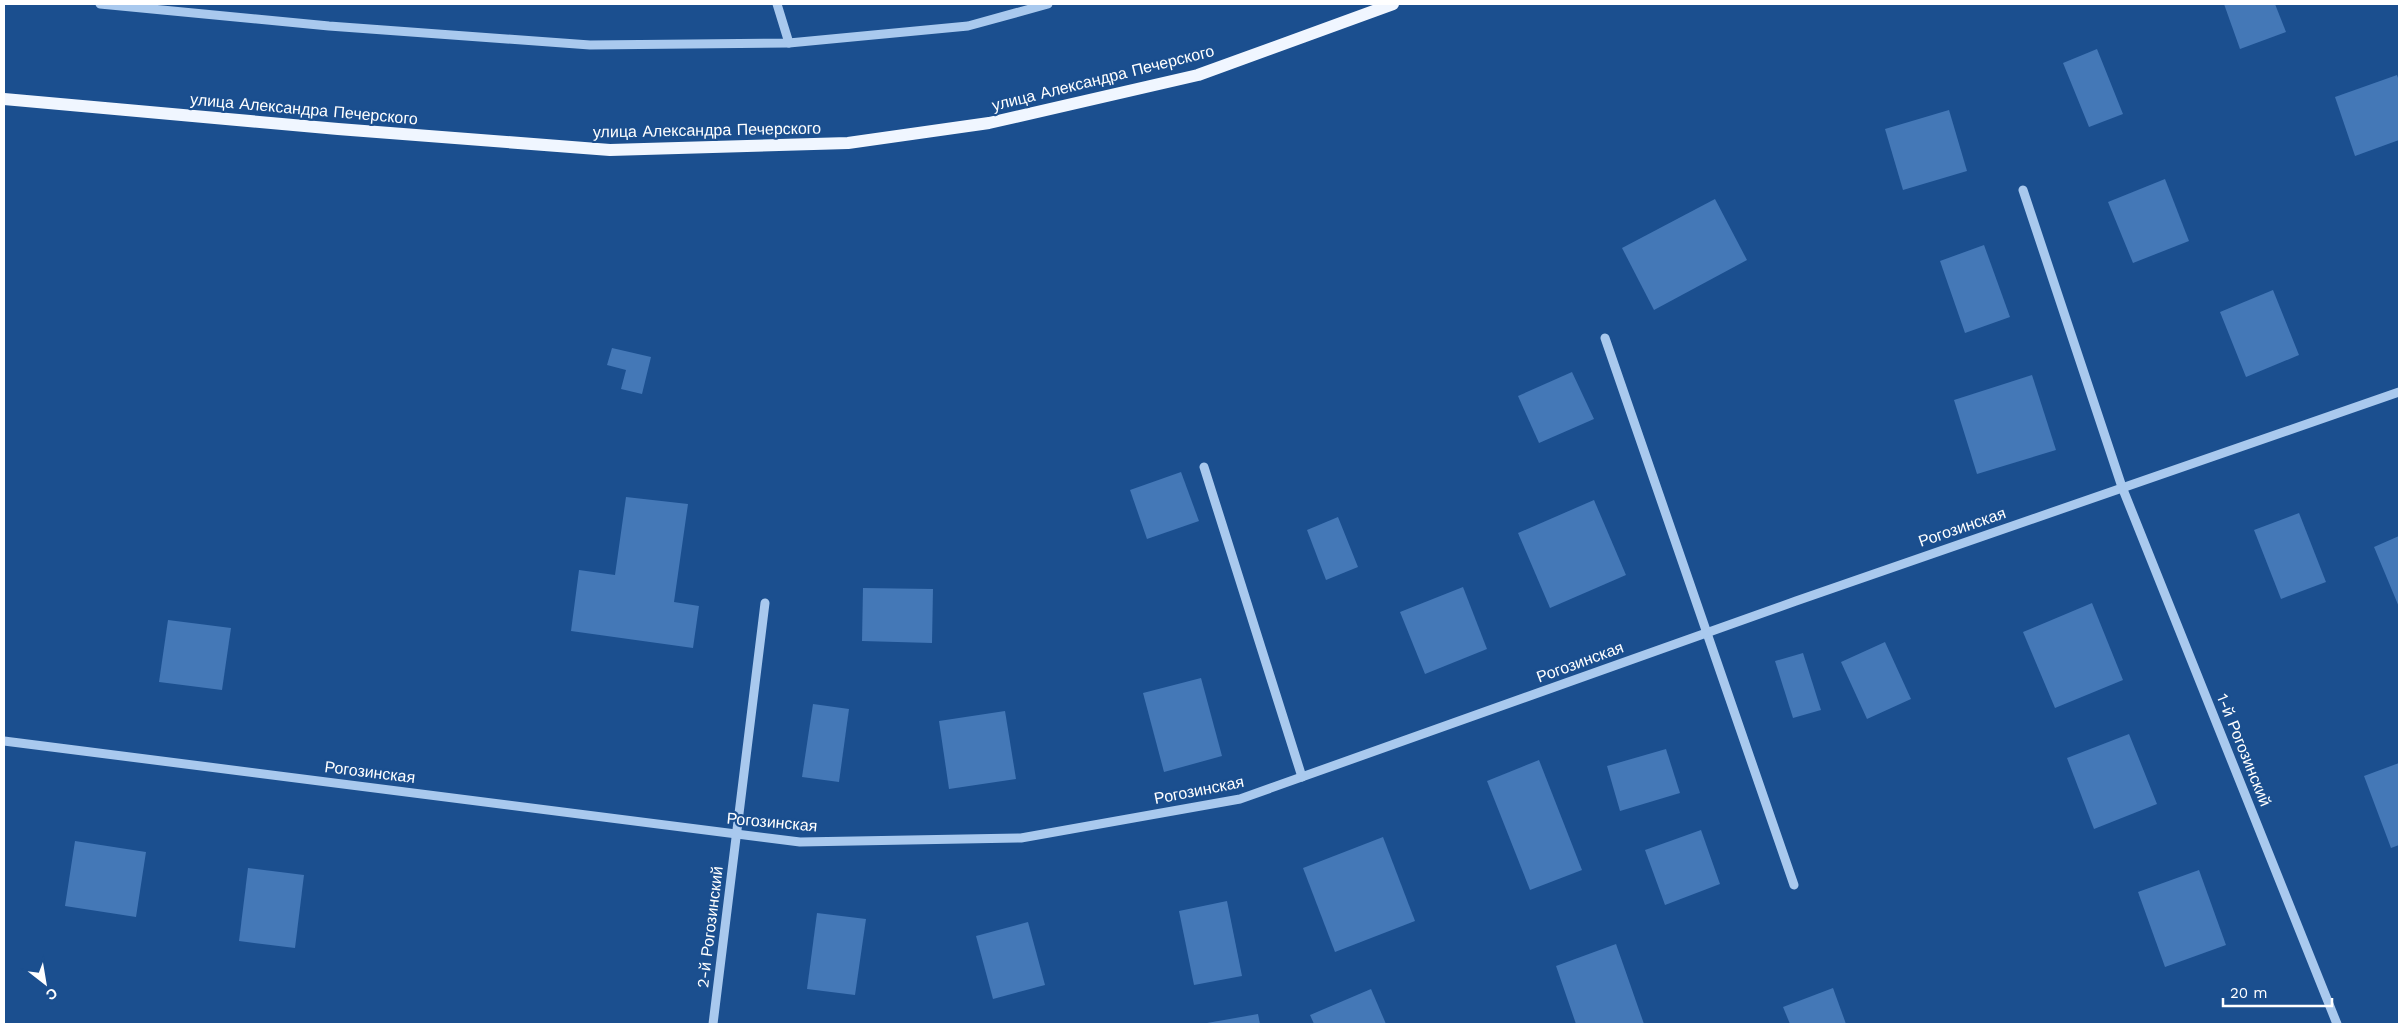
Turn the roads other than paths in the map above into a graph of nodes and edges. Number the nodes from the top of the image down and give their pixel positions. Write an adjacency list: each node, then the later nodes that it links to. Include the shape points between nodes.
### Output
1 (100, 4): 5 (street, via 329,26 590,45)
2 (776, 4): 5 (street)
3 (1048, 4): 5 (street, via 968,26)
4 (1393, 4): 6 (main road, улица Александра Печерского, via 1198,74 989,123 848,143 610,150)
5 (789, 43)
6 (4, 99)
7 (2023, 190): 11 (street, 1-й Рогозинский)
8 (1605, 338): 13 (street)
9 (2399, 392): 11 (street, Рогозинская)
10 (1204, 467): 15 (street)
11 (2122, 487): 13 (street, Рогозинская); 19 (street, 1-й Рогозинский)
12 (765, 602): 16 (street, 2-й Рогозинский)
13 (1707, 632): 15 (street, Рогозинская); 17 (street)
14 (4, 741): 16 (street, Рогозинская)
15 (1302, 777): 16 (street, Рогозинская, via 1240,799 1021,838 800,842)
16 (737, 834): 18 (street, 2-й Рогозинский)
17 (1794, 885)
18 (713, 1024)
19 (2337, 1024)

